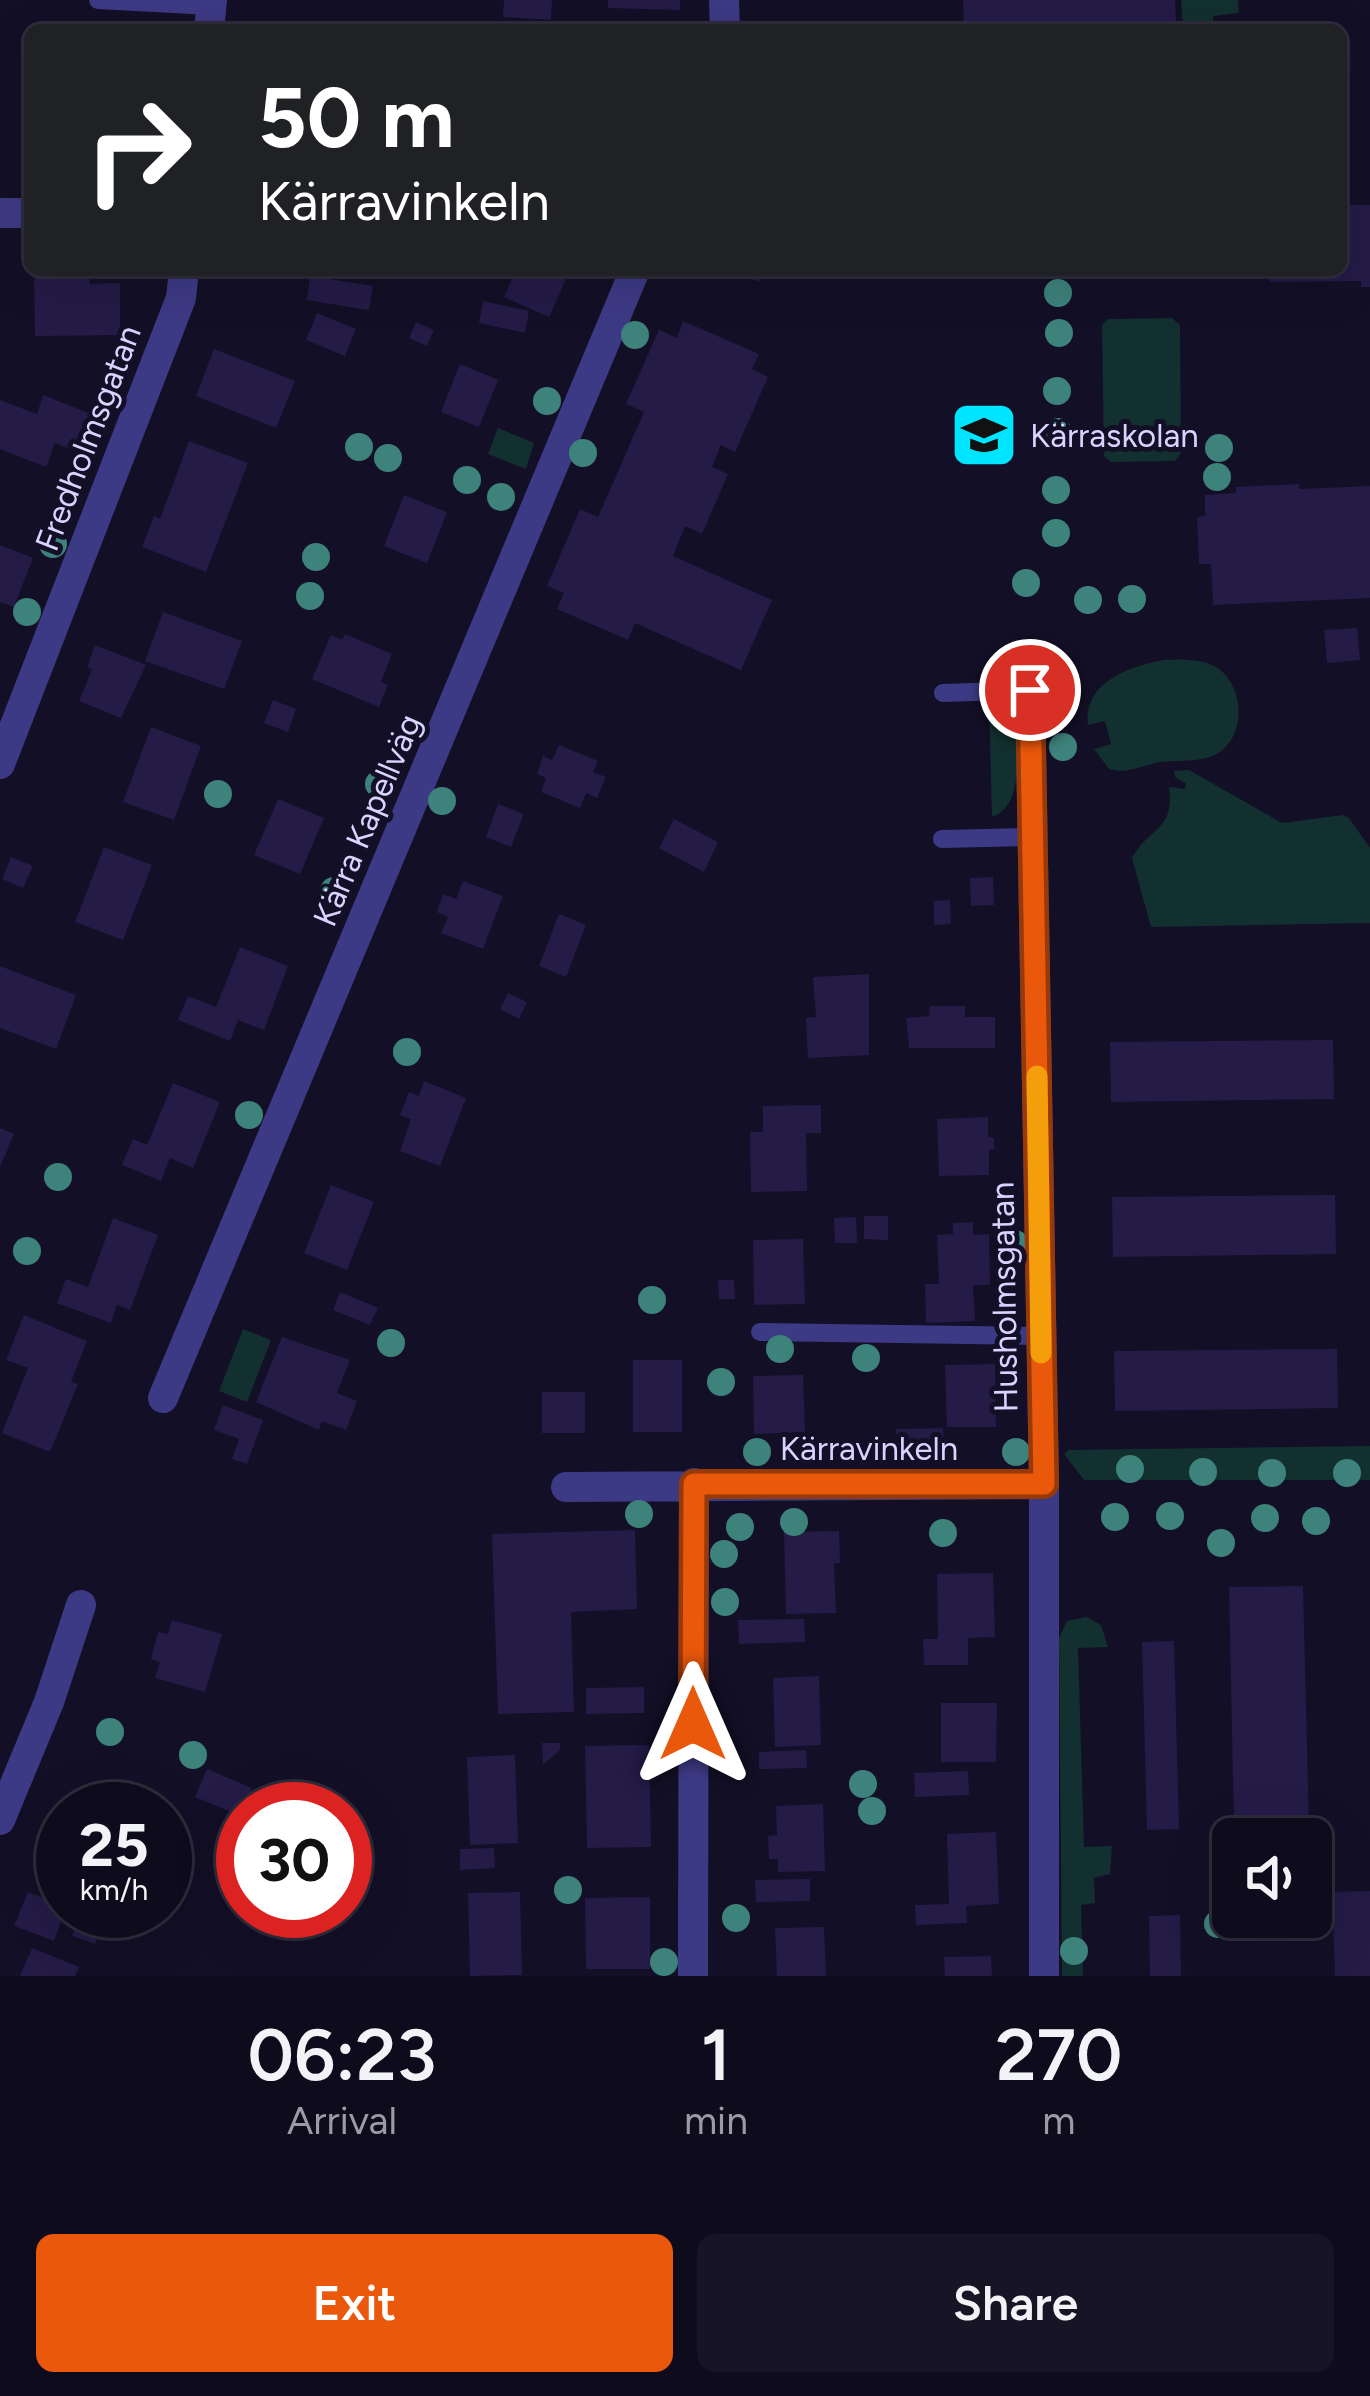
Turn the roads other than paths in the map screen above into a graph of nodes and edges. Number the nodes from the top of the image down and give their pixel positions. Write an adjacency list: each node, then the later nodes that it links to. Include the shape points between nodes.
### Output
1 (98, 0): 2 (lane)
2 (210, 12)
3 (183, 276): 7 (street, Fredholmsgatan)
4 (632, 276): 12 (street, Kärra Kapellväg)
5 (1030, 690): 6 (lane); 8 (street, Husholmsgatan)
6 (943, 693)
7 (0, 764)
8 (1033, 837): 9 (lane); 11 (street, Husholmsgatan)
9 (942, 839)
10 (760, 1332): 11 (lane)
11 (1041, 1336): 14 (street, Husholmsgatan)
12 (163, 1398)
13 (694, 1484): 14 (street, Kärravinkeln); 15 (street, Kärravinkeln); 18 (street)
14 (1044, 1484): 19 (street, Husholmsgatan)
15 (566, 1487)
16 (81, 1604): 17 (street)
17 (0, 1820)
18 (693, 1976)
19 (1044, 1976)

